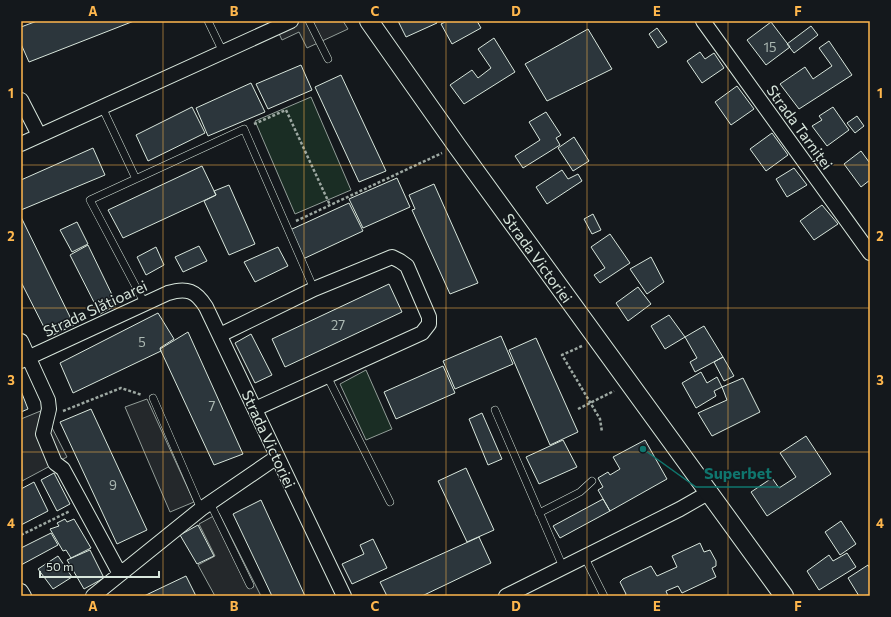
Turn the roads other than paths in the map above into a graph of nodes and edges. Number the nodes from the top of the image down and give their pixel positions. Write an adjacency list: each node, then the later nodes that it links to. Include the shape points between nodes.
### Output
1 (208, 21): 6 (lane)
2 (291, 21): 6 (street)
3 (309, 21): 7 (lane)
4 (370, 21): 26 (street, Strada Victoriei, via 457,146)
5 (703, 21): 13 (street, Strada Tarniței)
6 (223, 52): 9 (street)
7 (328, 59)
8 (21, 100): 10 (street)
9 (102, 107): 10 (street); 12 (lane)
10 (39, 135): 11 (street)
11 (21, 144)
12 (136, 179): 14 (lane, via 244,129); 16 (lane, via 90,200)
13 (870, 253)
14 (314, 289): 17 (street); 20 (street, via 392,257 406,266 429,317 429,324 422,333)
15 (185, 290): 16 (street, Strada Slătioarei); 17 (street, Strada Victoriei, via 193,292 201,299)
16 (144, 304): 19 (street, Strada Slătioarei)
17 (220, 335): 22 (street, Strada Victoriei)
18 (21, 341): 19 (street)
19 (25, 359): 32 (street, via 48,400 48,418 43,434 56,463 63,469)
20 (327, 376): 22 (street); 27 (lane)
21 (153, 398): 28 (lane)
22 (255, 409): 24 (street, Strada Victoriei)
23 (495, 410): 29 (lane)
24 (278, 457): 28 (street); 37 (street, Strada Victoriei)
25 (592, 481): 29 (lane, via 580,492)
26 (708, 493): 30 (street); 40 (street, Strada Victoriei)
27 (390, 502)
28 (206, 506): 32 (street); 33 (lane)
29 (539, 513): 31 (lane)
30 (584, 556): 31 (street); 39 (lane)
31 (563, 567): 38 (street)
32 (120, 574): 36 (street)
33 (250, 585)
34 (21, 591): 35 (street)
35 (24, 596)
36 (93, 596)
37 (344, 596)
38 (506, 596)
39 (604, 596)
40 (784, 596)

